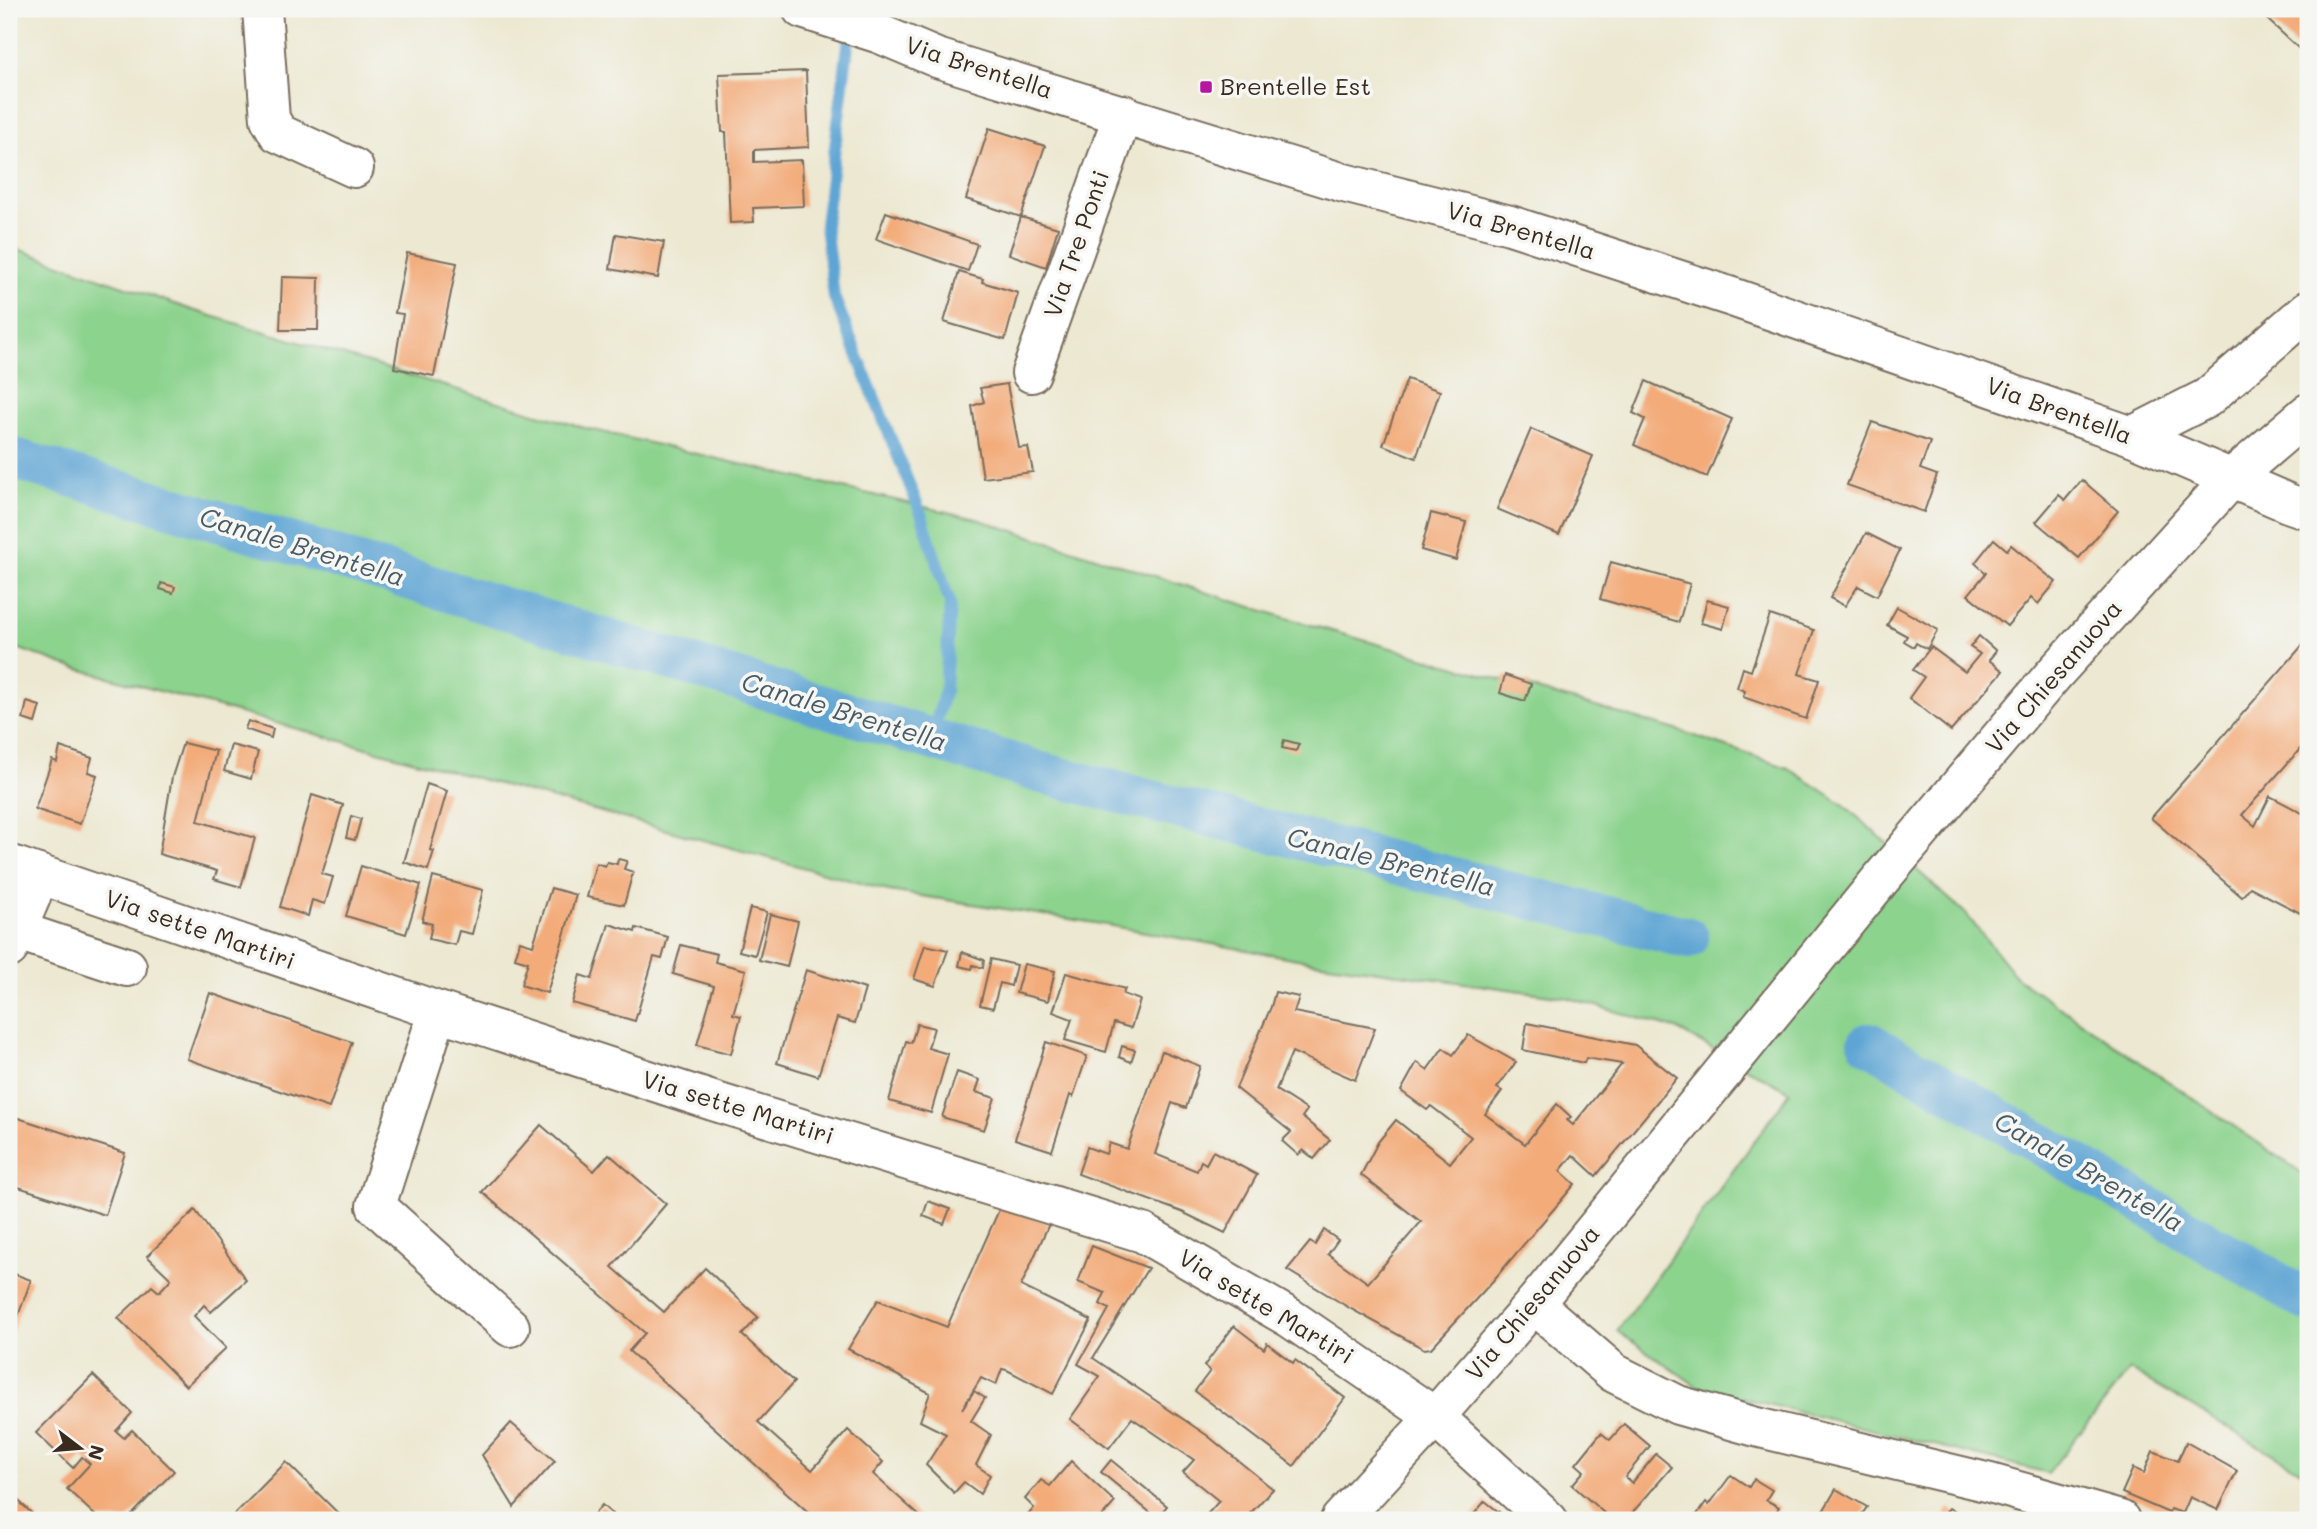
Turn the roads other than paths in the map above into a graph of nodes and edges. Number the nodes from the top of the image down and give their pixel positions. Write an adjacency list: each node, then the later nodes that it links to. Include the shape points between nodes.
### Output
1 (262, 9): 4 (main road, via 270,118 278,133)
2 (812, 12): 3 (main road, Via Brentella, via 937,58)
3 (1123, 114): 6 (main road, Via Tre Ponti); 8 (main road, Via Brentella, via 1344,183 1510,225 1745,301)
4 (354, 169)
5 (2308, 310): 8 (main road, via 2207,398)
6 (1031, 373)
7 (2308, 413): 9 (main road, Via Chiesanuova)
8 (2132, 436): 9 (main road, Via Brentella)
9 (2232, 478): 10 (main road, Via Brentella); 15 (main road, Via Chiesanuova, via 2054,674)
10 (2308, 510)
11 (24, 869): 12 (main road); 14 (main road, Via sette Martiri)
12 (11, 935): 13 (main road)
13 (127, 967)
14 (439, 1011): 16 (main road, via 376,1206); 17 (main road, Via sette Martiri, via 1143,1233 1290,1318)
15 (1534, 1304): 17 (main road, Via Chiesanuova); 20 (main road, via 1614,1373 1678,1405)
16 (510, 1327)
17 (1435, 1418): 18 (main road, Via Chiesanuova); 19 (main road, Via sette Martiri)
18 (1340, 1520)
19 (1548, 1520)
20 (2120, 1520)

